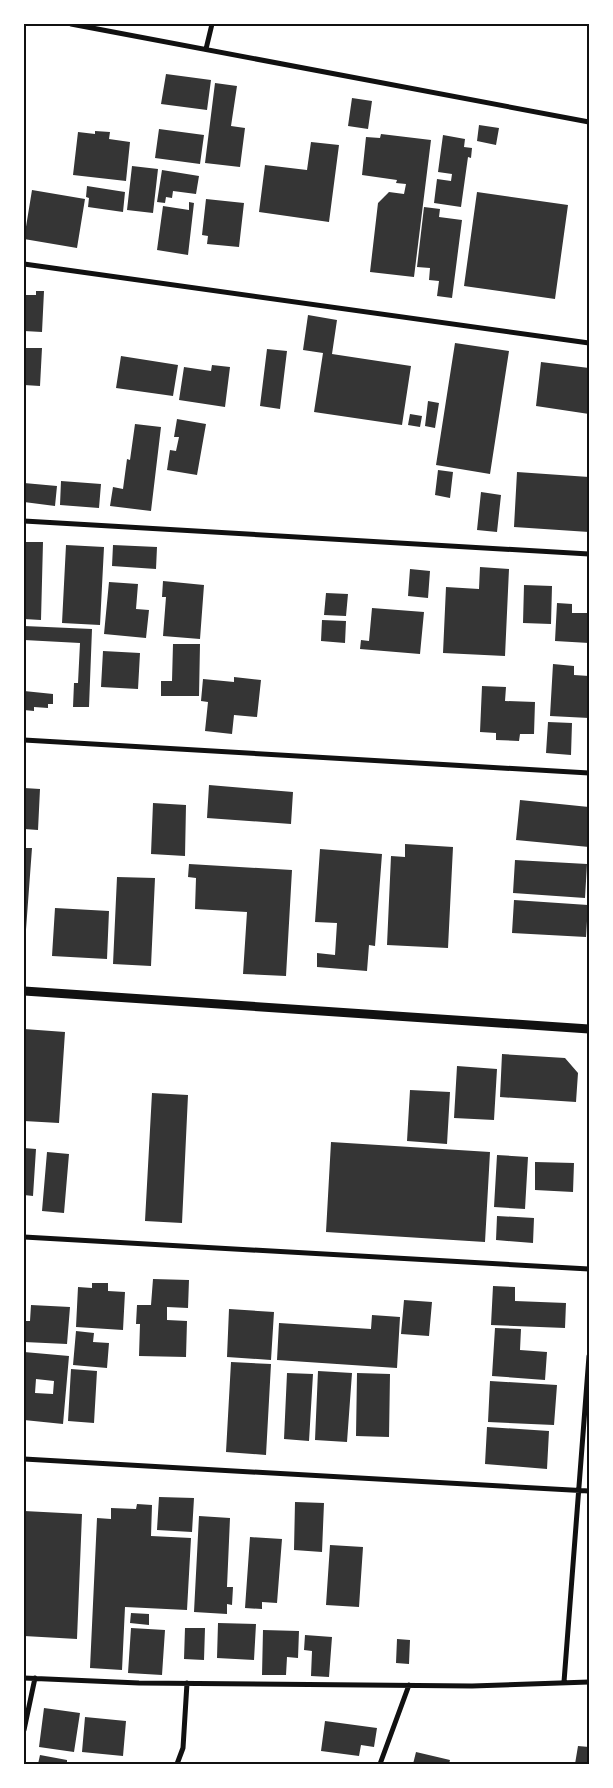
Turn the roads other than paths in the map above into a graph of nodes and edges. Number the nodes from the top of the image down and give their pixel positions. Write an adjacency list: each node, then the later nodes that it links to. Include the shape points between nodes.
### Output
1 (71, 24): 3 (street)
2 (212, 24): 3 (street)
3 (206, 49): 4 (street)
4 (589, 122)
5 (24, 264): 6 (street)
6 (589, 343)
7 (24, 521): 8 (street)
8 (589, 554)
9 (24, 740): 10 (street)
10 (589, 774)
11 (24, 992): 12 (street)
12 (589, 1029)
13 (24, 1238): 14 (street)
14 (589, 1270)
15 (589, 1356): 17 (street)
16 (24, 1459): 17 (street)
17 (579, 1491): 18 (street); 21 (street)
18 (589, 1491)
19 (24, 1678): 20 (street)
20 (35, 1678): 23 (street); 25 (street)
21 (564, 1682): 22 (street); 24 (street)
22 (589, 1682)
23 (187, 1683): 24 (street); 26 (street)
24 (409, 1685): 27 (street)
25 (24, 1730)
26 (178, 1764)
27 (380, 1764)

